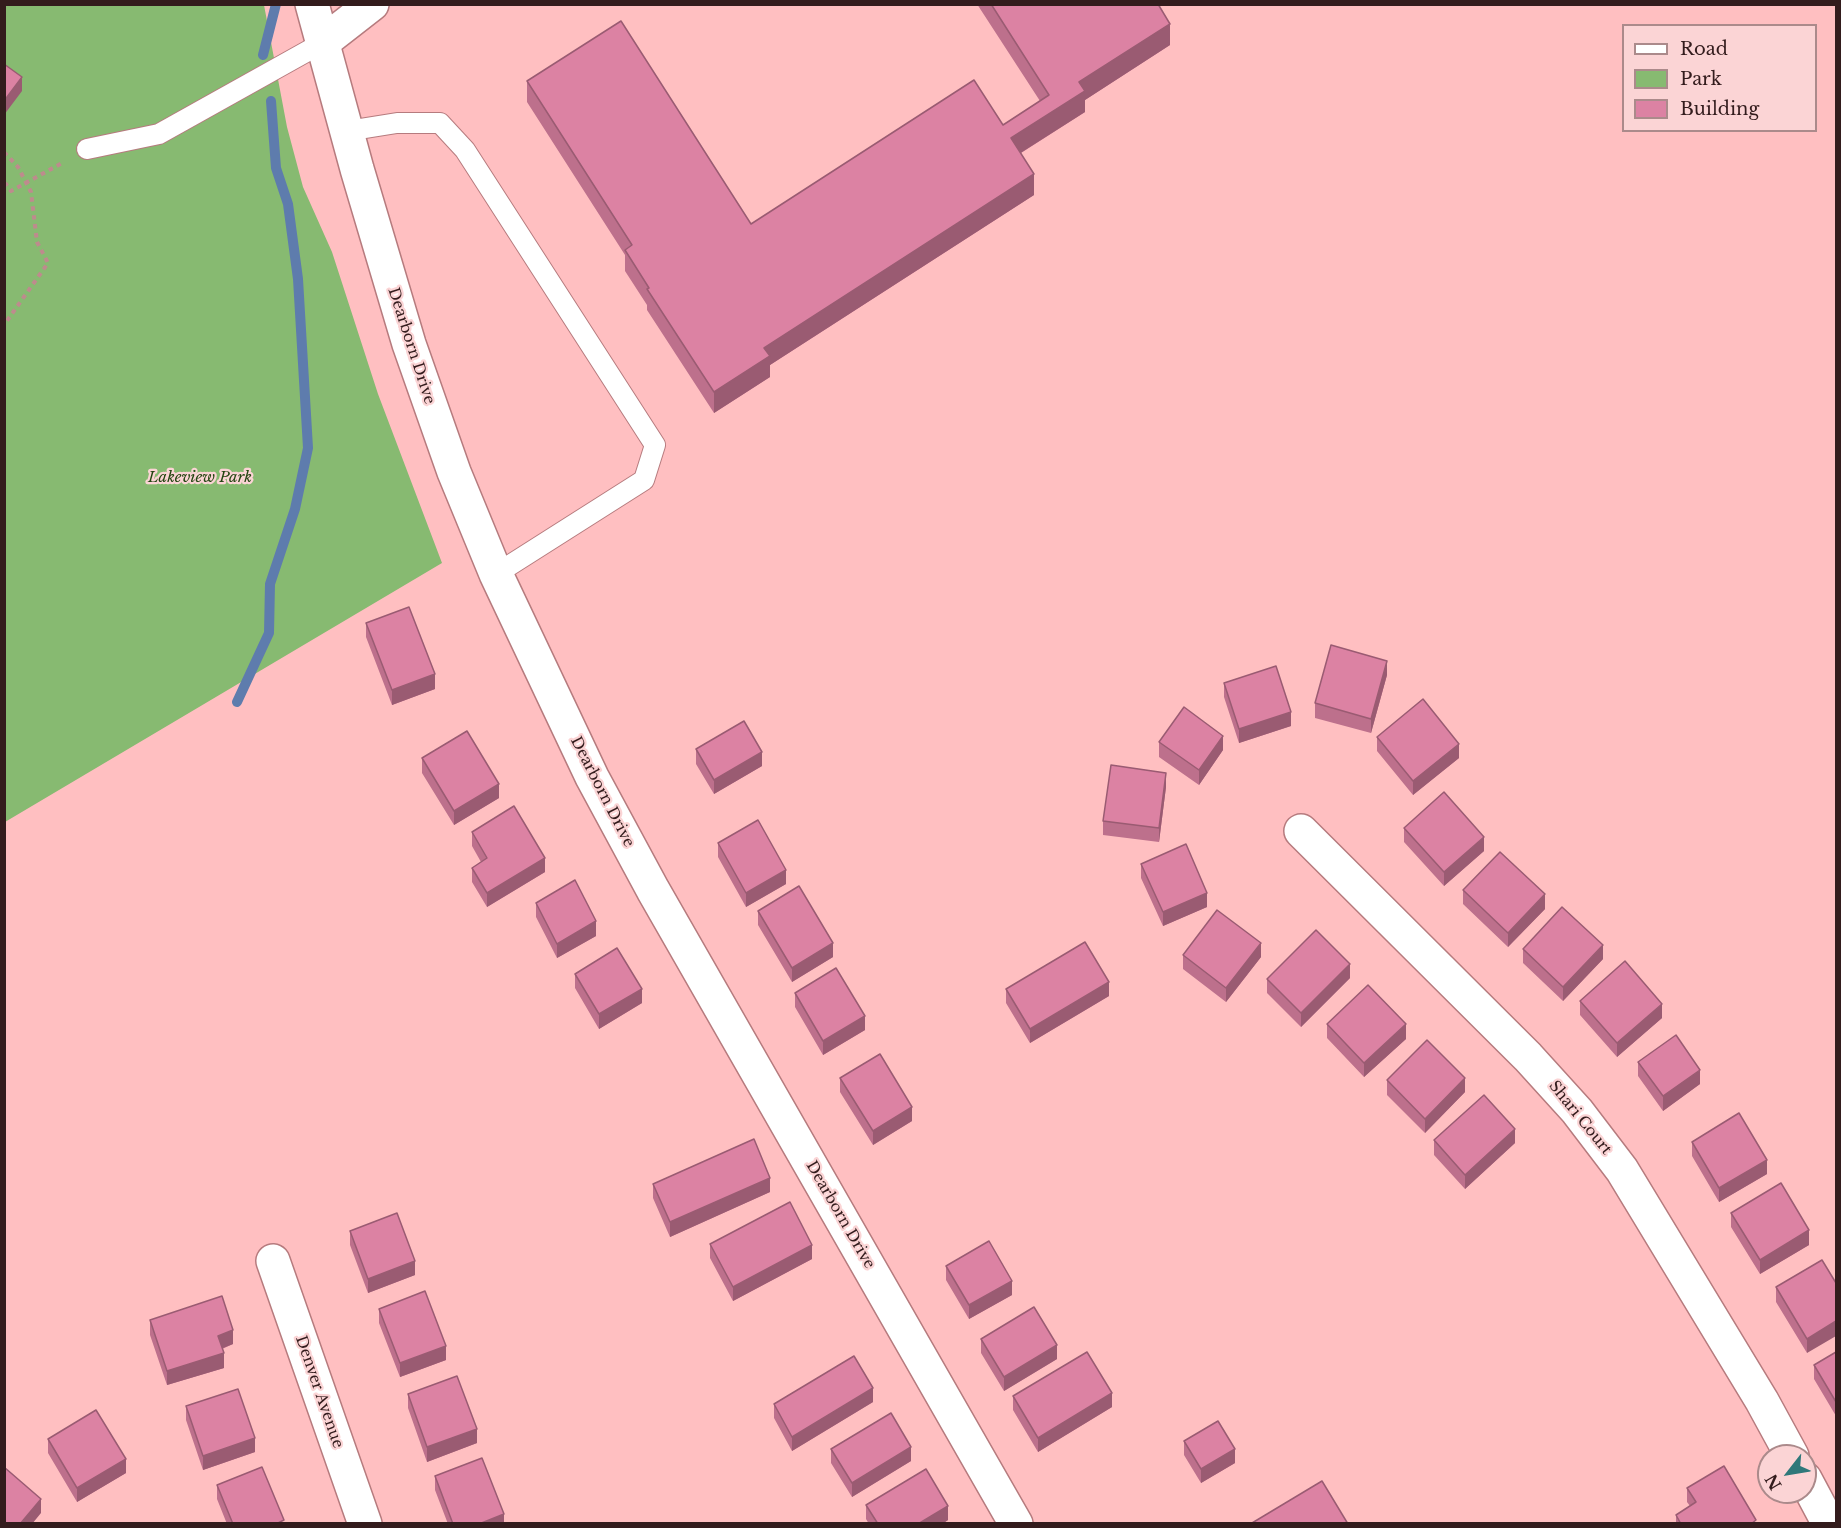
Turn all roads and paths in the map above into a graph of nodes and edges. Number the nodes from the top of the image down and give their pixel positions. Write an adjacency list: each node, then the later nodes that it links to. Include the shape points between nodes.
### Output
1 (312, 4): 3 (street, Dearborn Drive)
2 (372, 4): 3 (street)
3 (322, 43): 4 (street, Dearborn Drive); 5 (lane, via 159,134)
4 (347, 131): 10 (street, Dearborn Drive, via 409,344 454,472); 10 (lane, via 397,123 440,123 465,150 655,445 644,480)
5 (87, 149): 7 (path)
6 (4, 152): 7 (path)
7 (27, 184): 8 (path, via 11,191); 9 (path, via 37,242 48,263)
8 (4, 185)
9 (4, 325)
10 (496, 574): 16 (street, Dearborn Drive, via 592,777 653,890)
11 (1301, 831): 13 (street, Shari Court, via 1577,1110 1622,1170)
12 (273, 1261): 15 (street, Denver Avenue)
13 (1785, 1444)
14 (1817, 1502): 17 (street)
15 (365, 1524)
16 (1017, 1524)
17 (1829, 1524)

